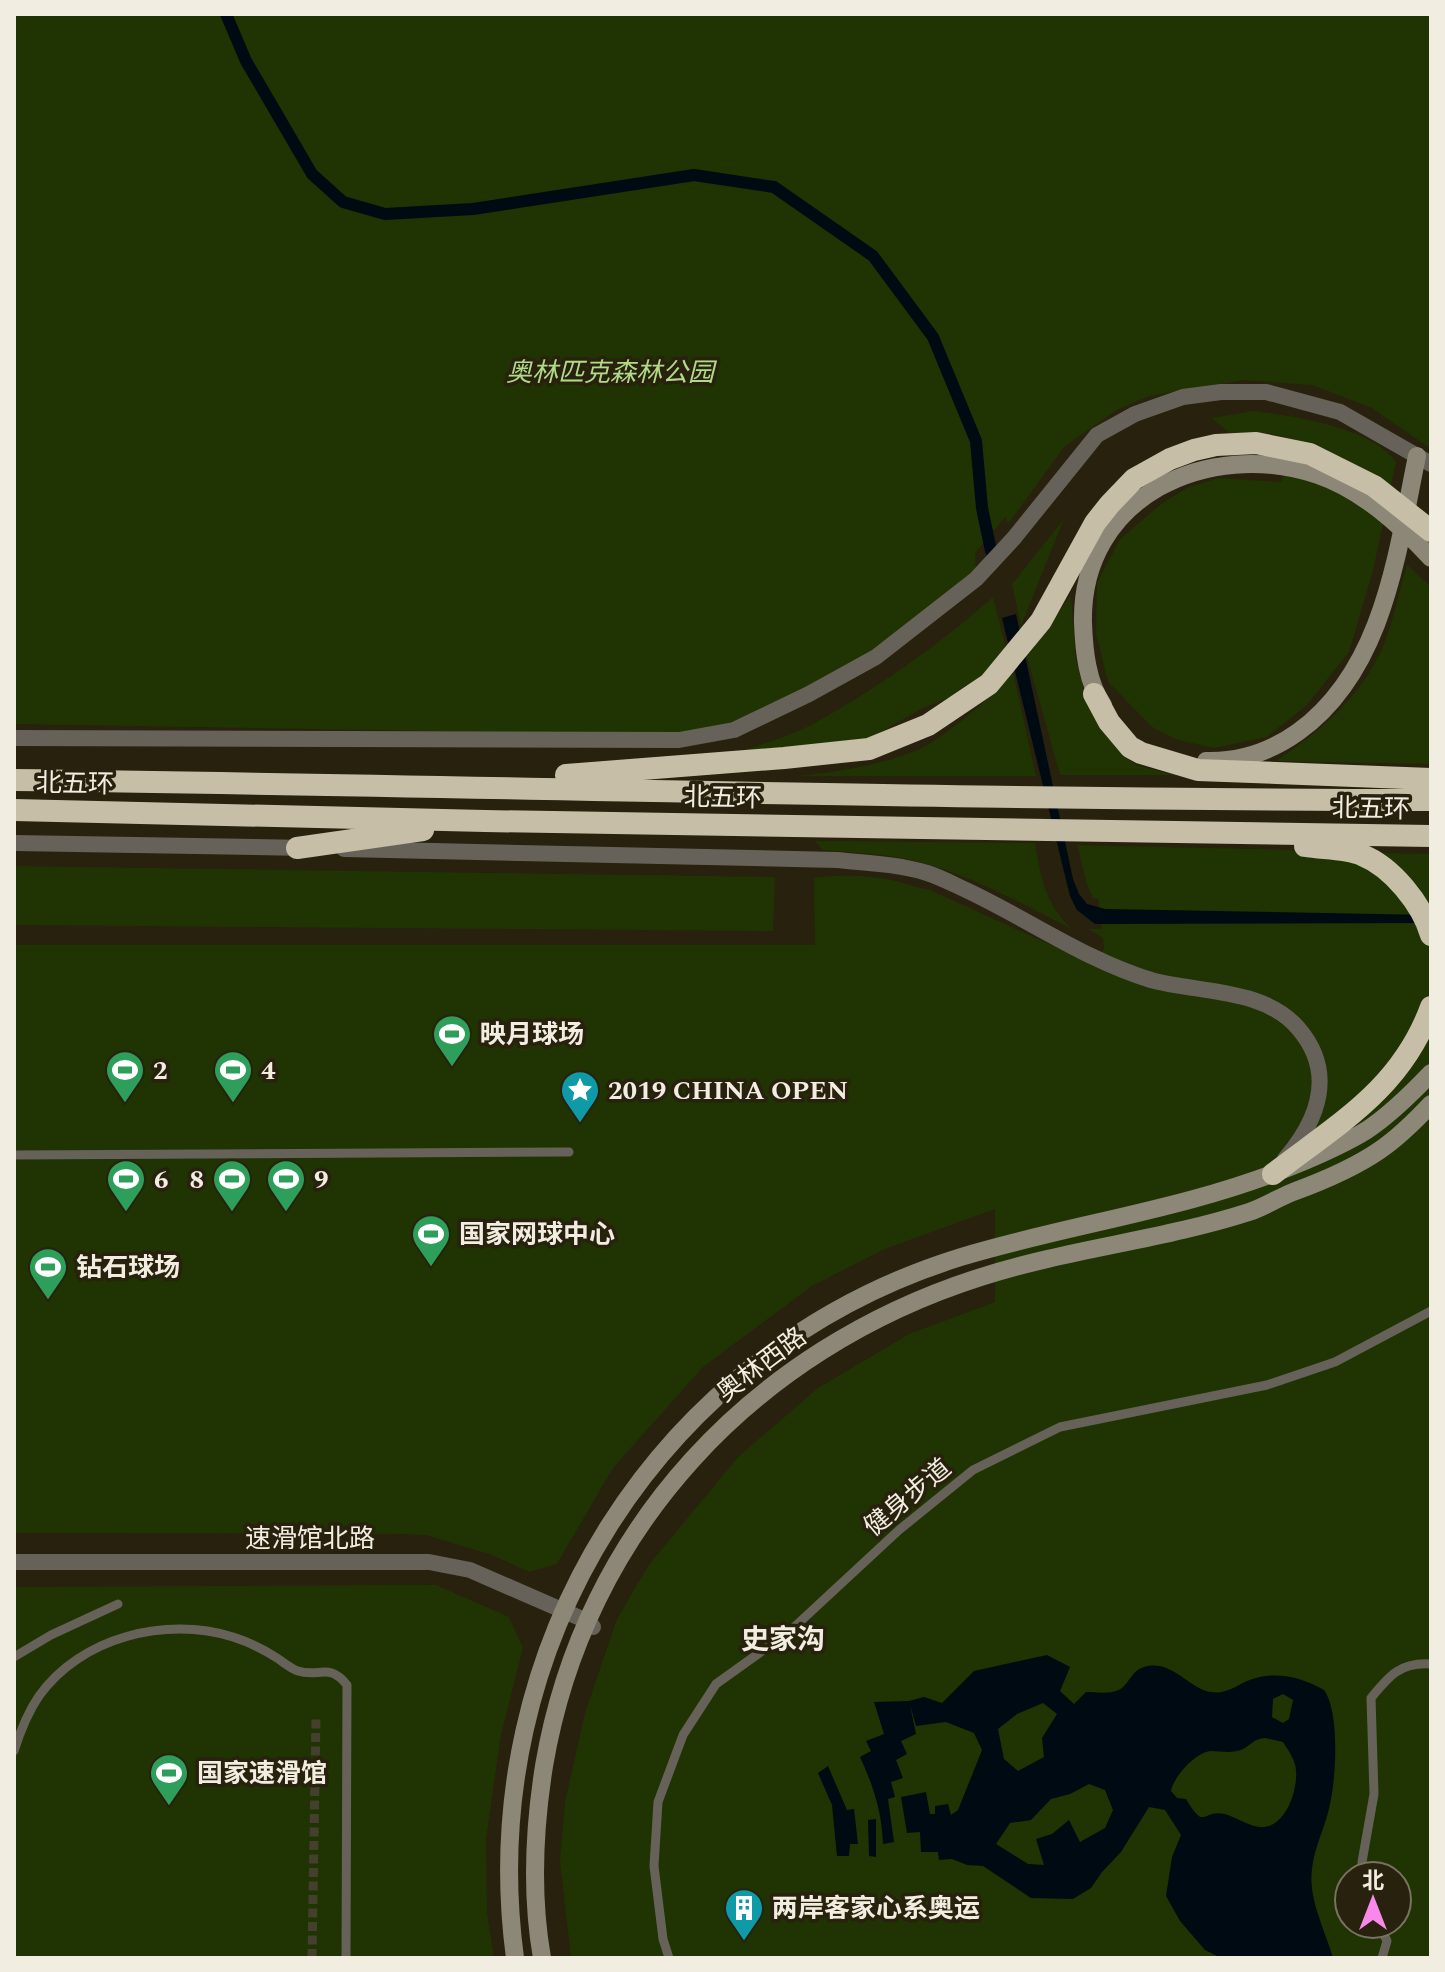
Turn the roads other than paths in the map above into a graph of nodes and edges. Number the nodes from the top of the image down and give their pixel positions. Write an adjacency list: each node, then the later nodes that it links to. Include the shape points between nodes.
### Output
1 (1242, 453): 3 (highway, via 1292,449 1349,471 1392,497); 4 (main road, via 1321,476 1386,515); 5 (main road, via 1171,481 1120,515 1097,547 1082,604); 9 (highway, via 1194,450 1134,479 1095,523 1041,621 995,678 928,725 869,749)
2 (1424, 460): 5 (main road, via 1368,642 1350,679 1303,728 1276,746 1243,758 1193,760 1161,751 1126,731); 6 (street, via 1340,412 1266,392 1183,397 1135,414 1097,435 976,579 876,657 734,730 679,740)
3 (1431, 531)
4 (1431, 558)
5 (1094, 694): 7 (highway, via 1130,747 1198,770)
6 (14, 738)
7 (1431, 779)
8 (14, 780): 9 (highway, 北五环)
9 (431, 785): 10 (highway, 北五环)
10 (1431, 800)
11 (14, 810): 12 (highway, 北五环)
12 (485, 821): 13 (highway, 北五环); 16 (highway)
13 (1209, 833): 14 (highway, 北五环); 17 (highway, via 1361,854 1395,877)
14 (1431, 836)
15 (14, 843): 16 (street)
16 (297, 848): 23 (street, via 837,860 931,874 1116,968 1187,989 1242,997 1296,1026 1315,1054 1321,1087 1309,1124)
17 (1431, 935)
18 (1431, 1007): 23 (highway, via 1420,1036 1374,1096)
19 (1431, 1073): 23 (main road, 奥林西路, via 1367,1130)
20 (1431, 1106): 28 (main road, 奥林西路, via 1379,1151 1252,1211 980,1277 830,1344 736,1414 689,1463 630,1540)
21 (569, 1152): 22 (street)
22 (14, 1155)
23 (1273, 1174): 27 (main road, 奥林西路, via 1223,1192 958,1258 821,1318 738,1376 657,1460 600,1541)
24 (1431, 1311): 36 (street, 健身步道, via 1335,1362 1267,1385 1060,1427 973,1470 790,1631 716,1684 683,1735 658,1802 654,1866)
25 (14, 1562): 27 (street, 速滑馆北路, via 429,1562 470,1570)
26 (118, 1604): 29 (street)
27 (565, 1610): 28 (street, 速滑馆北路); 34 (main road, 奥林西路, via 539,1678 518,1766 510,1882)
28 (590, 1624): 35 (main road, 奥林西路, via 570,1664 556,1711 540,1796 535,1876)
29 (14, 1657)
30 (1431, 1664): 32 (street, via 1393,1672 1371,1698 1374,1794)
31 (14, 1751): 33 (street, via 39,1696 62,1672 90,1652 138,1633 220,1633 264,1650 299,1672 339,1675 347,1685)
32 (1362, 1860)
33 (346, 1958)
34 (515, 1958)
35 (542, 1958)
36 (669, 1958)

